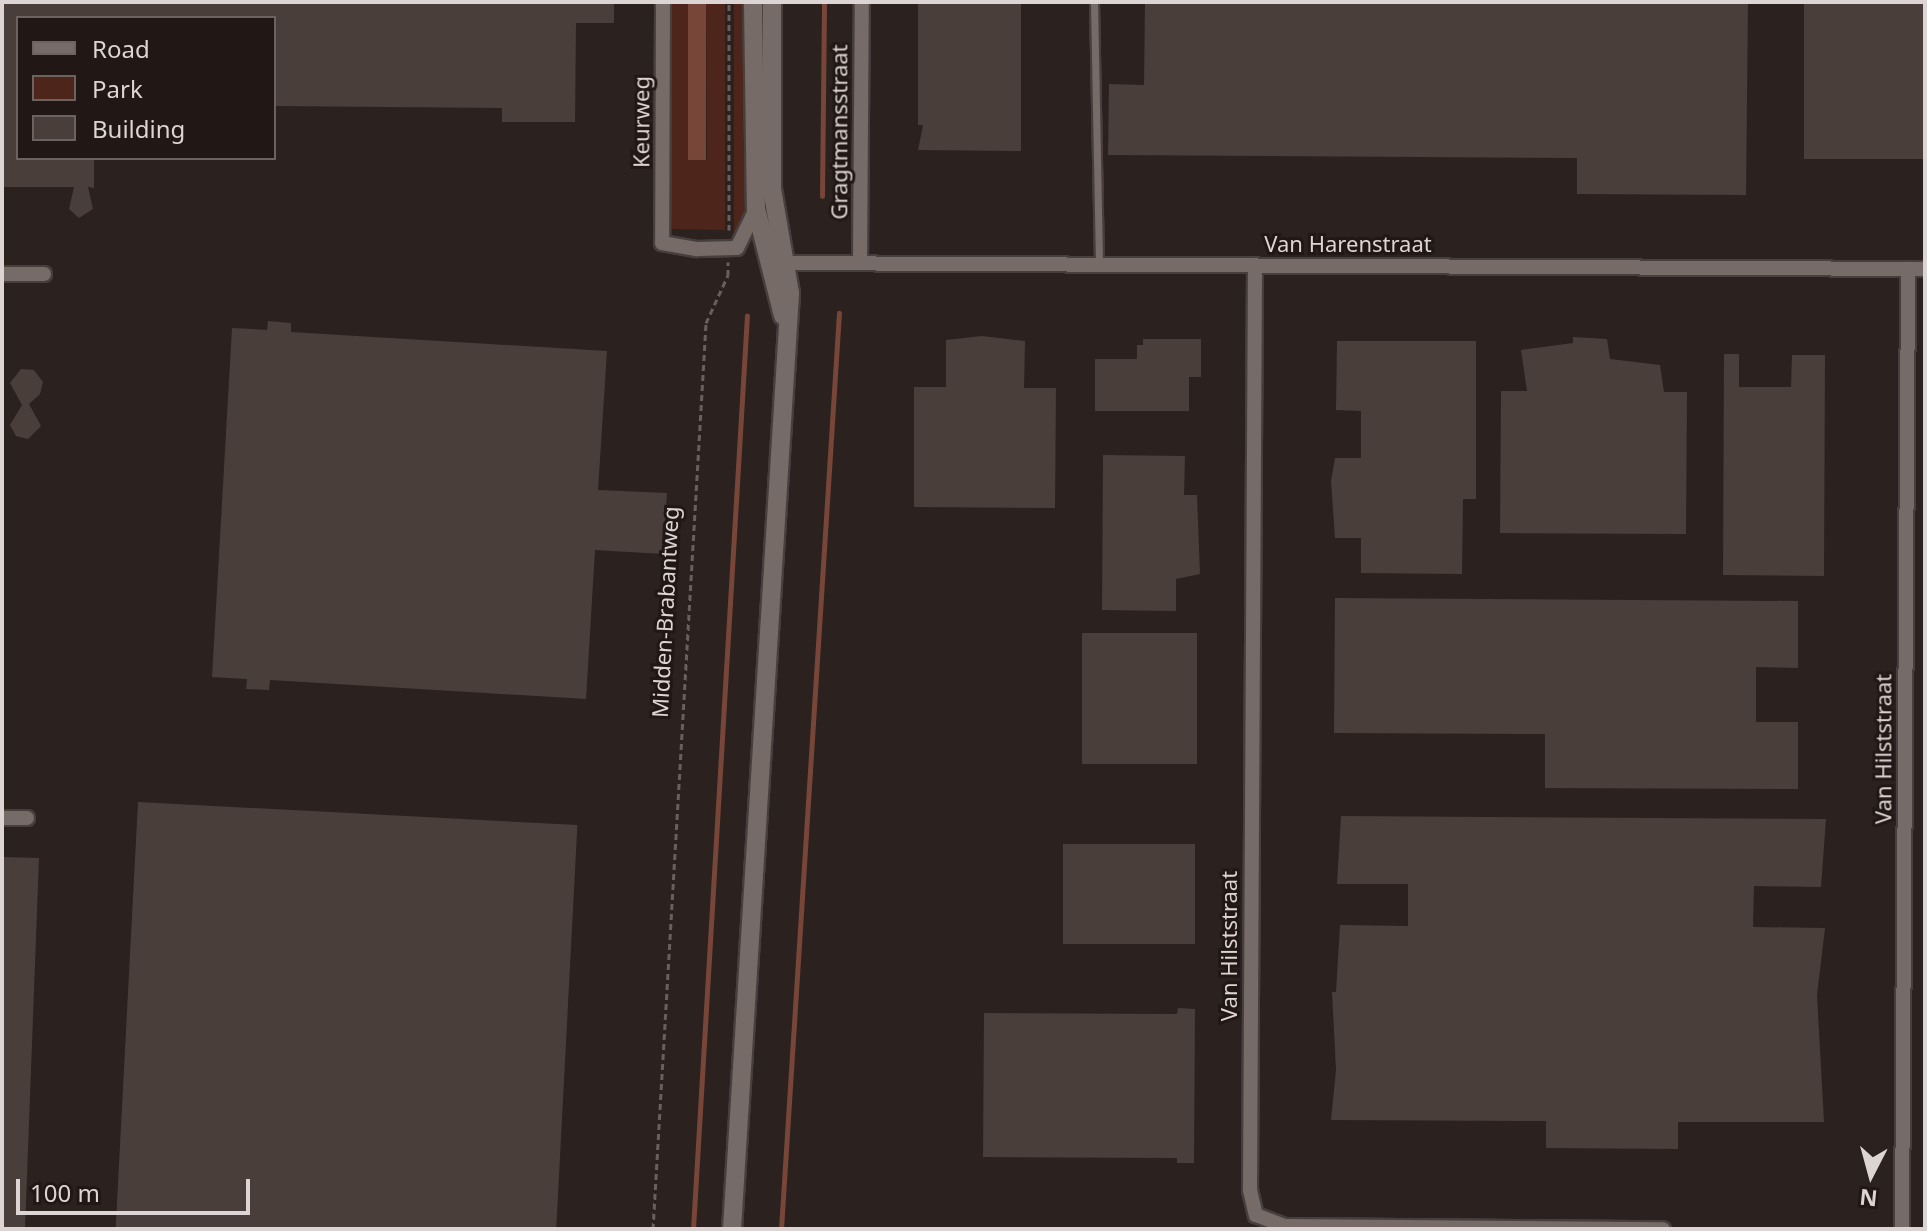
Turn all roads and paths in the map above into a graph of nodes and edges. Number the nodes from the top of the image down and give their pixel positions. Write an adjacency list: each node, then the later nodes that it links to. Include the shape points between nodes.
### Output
1 (663, 2): 8 (street, Keurweg, via 662,243)
2 (729, 2): 8 (path, Midden-Brabantweg)
3 (753, 2): 7 (street)
4 (772, 2): 10 (street, via 772,189)
5 (862, 2): 9 (street, Gragtmansstraat)
6 (1094, 2): 11 (lane)
7 (756, 209): 8 (street, via 737,248); 10 (street)
8 (729, 250): 19 (path, Midden-Brabantweg, via 728,275 706,323)
9 (860, 262): 10 (street, Van Harenstraat); 11 (street, Van Harenstraat)
10 (778, 263): 20 (street, via 785,326)
11 (1099, 264): 12 (street, Van Harenstraat)
12 (1255, 266): 13 (street, Van Harenstraat); 21 (street, Van Hilststraat, via 1250,1190 1256,1215 1284,1226)
13 (1908, 269): 14 (street, Van Harenstraat); 22 (street, Van Hilststraat)
14 (1925, 269)
15 (2, 274): 16 (street)
16 (44, 274)
17 (2, 818): 18 (street)
18 (27, 818)
19 (653, 1229)
20 (732, 1229)
21 (1663, 1229)
22 (1902, 1229)

